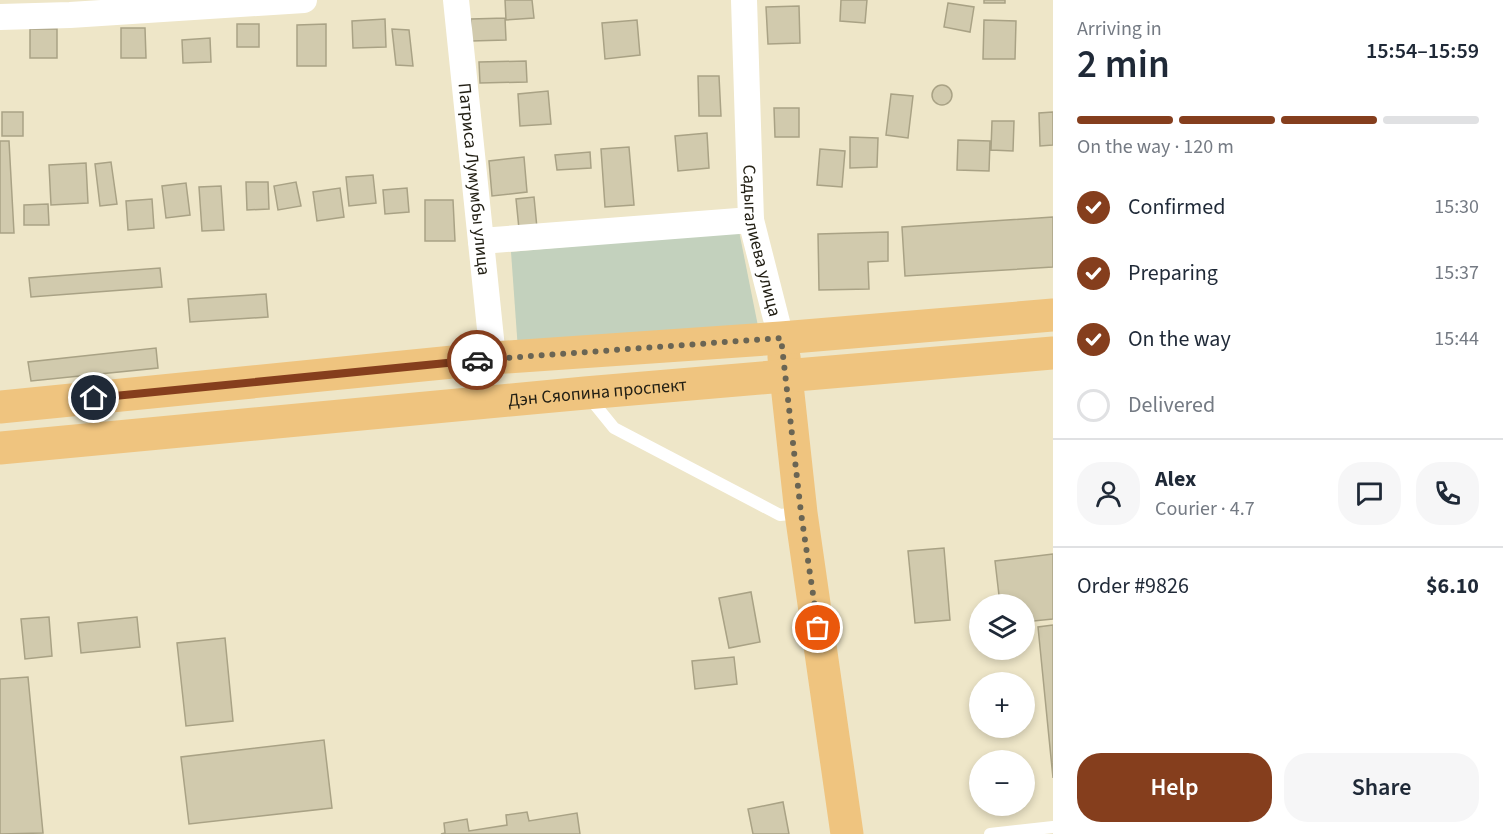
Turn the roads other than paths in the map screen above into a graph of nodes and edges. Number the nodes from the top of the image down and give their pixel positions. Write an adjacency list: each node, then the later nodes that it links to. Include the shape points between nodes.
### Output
1 (304, 0): 4 (street)
2 (456, 0): 6 (street, Патриса Лумумбы улица)
3 (744, 0): 5 (street, Садыгалиева улица)
4 (0, 17)
5 (751, 220): 6 (street); 8 (street, Садыгалиева улица)
6 (480, 241): 10 (street, Патриса Лумумбы улица)
7 (1053, 315): 8 (main road)
8 (781, 338): 10 (main road); 11 (main road, Садыгалиева улица)
9 (1053, 353): 11 (main road, Дэн Сяопина проспект)
10 (493, 358): 13 (main road)
11 (786, 377): 12 (main road, Дэн Сяопина проспект); 15 (main road, Садыгалиева улица)
12 (585, 393): 14 (main road, Дэн Сяопина проспект); 15 (lane, via 614,428 780,515)
13 (0, 407)
14 (0, 447)
15 (801, 513): 17 (main road, Садыгалиева улица)
16 (1053, 827): 18 (lane)
17 (847, 834)
18 (990, 834)

